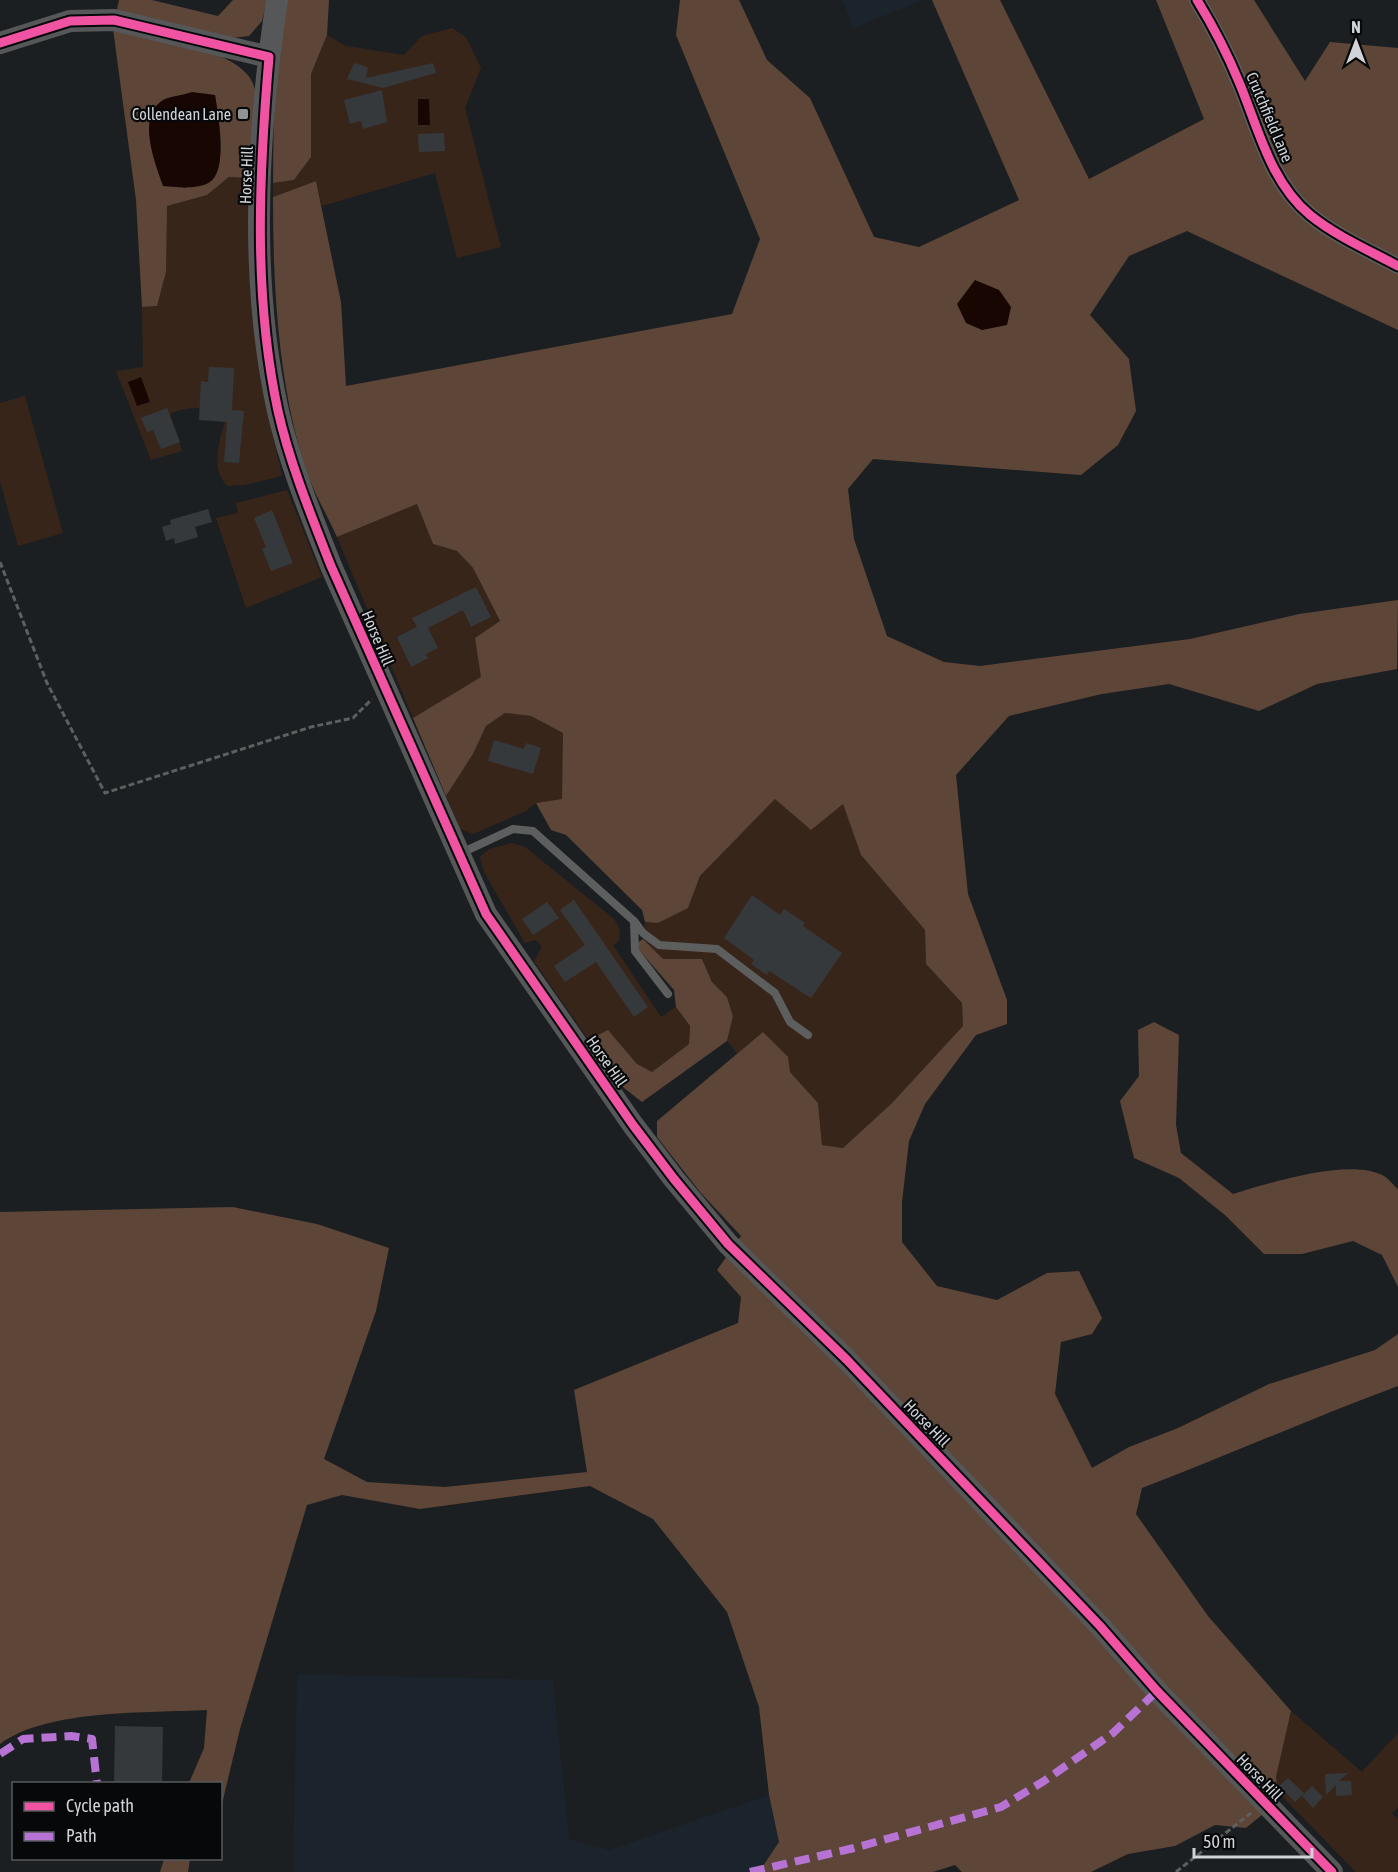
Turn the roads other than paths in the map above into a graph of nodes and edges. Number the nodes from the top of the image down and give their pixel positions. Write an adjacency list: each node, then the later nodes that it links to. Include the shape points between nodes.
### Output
1 (277, 0): 4 (street, Horse Hill)
2 (1197, 0): 5 (street, Crutchfield Lane, via 1240,83 1258,135 1283,184 1309,214)
3 (0, 43): 4 (street, via 70,21 114,20)
4 (268, 57): 6 (street, Horse Hill, via 260,190 262,281 279,412 308,508)
5 (1398, 266)
6 (459, 854): 7 (lane, via 513,830 533,831); 10 (street, Horse Hill, via 486,914 516,959 633,1125 728,1244 855,1369)
7 (634, 921): 8 (lane, via 635,951); 9 (lane, via 659,945 717,949 775,993 787,1017)
8 (668, 994)
9 (808, 1035)
10 (1332, 1872)

